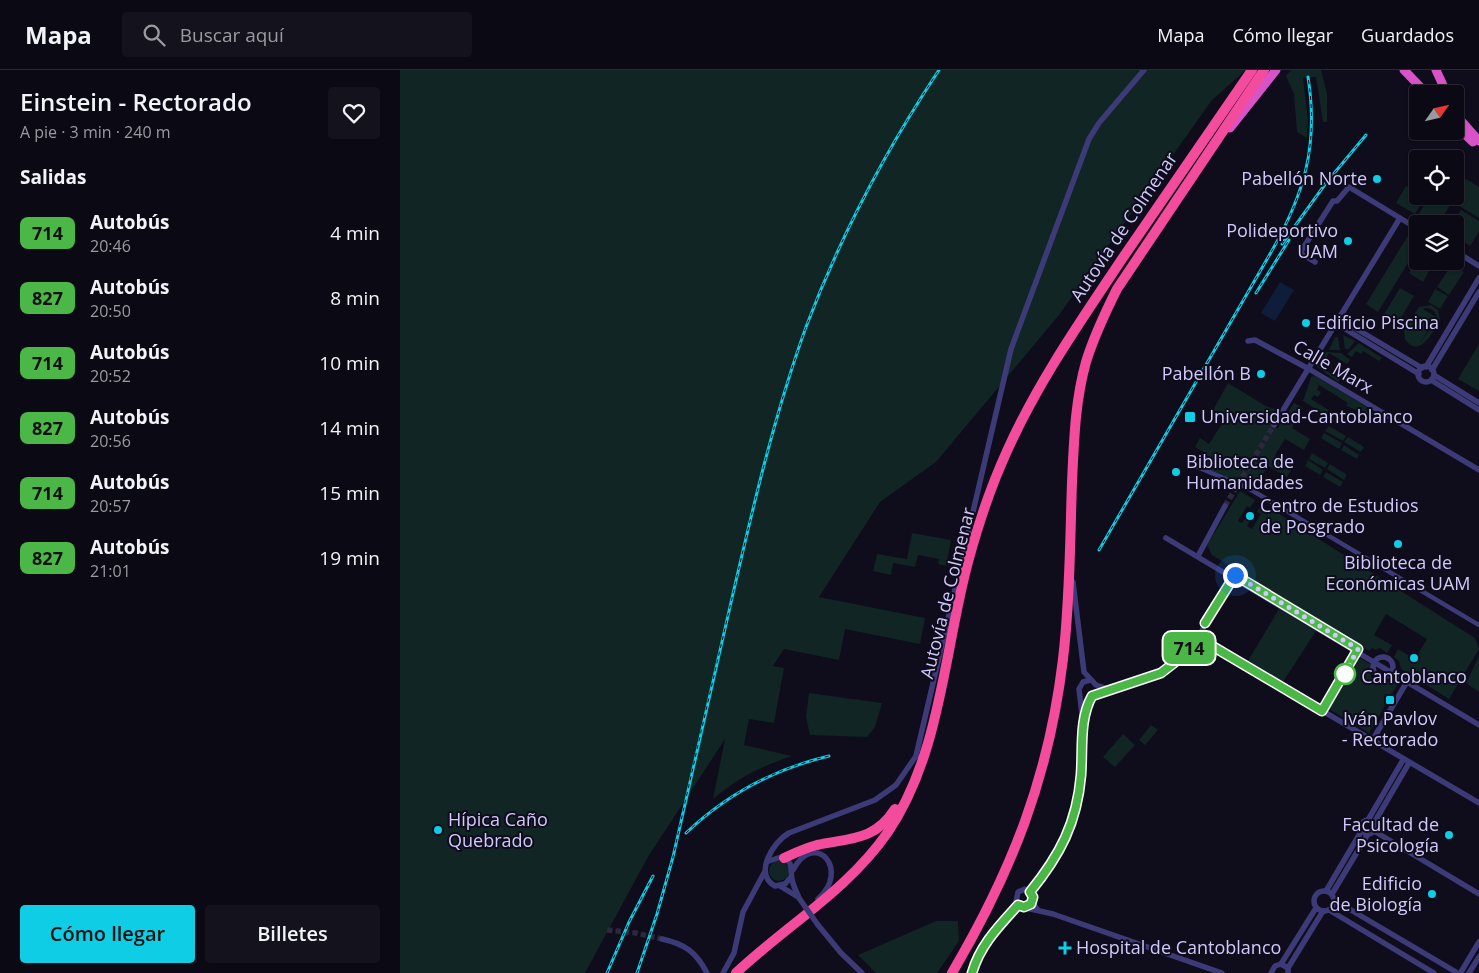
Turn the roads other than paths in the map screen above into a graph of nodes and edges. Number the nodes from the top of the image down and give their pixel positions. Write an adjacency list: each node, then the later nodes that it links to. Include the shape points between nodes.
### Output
1 (1144, 70): 65 (street, via 1099,123 1090,139 1016,334 916,756 886,793 785,835 775,846)
2 (1245, 70): 21 (highway, via 1215,114)
3 (1252, 70): 21 (highway, Autovía de Colmenar)
4 (1264, 70): 22 (highway, Autovía de Colmenar)
5 (1276, 70): 18 (highway)
6 (1404, 70): 10 (highway)
7 (1432, 70): 11 (highway)
8 (1436, 70): 12 (highway)
9 (1441, 70): 13 (highway)
10 (1418, 85)
11 (1438, 85)
12 (1444, 85)
13 (1445, 85)
14 (1464, 117): 17 (highway)
15 (1464, 124): 19 (highway)
16 (1464, 133): 20 (highway)
17 (1479, 134)
18 (1226, 135): 22 (highway, via 1215,151)
19 (1479, 142)
20 (1479, 146)
21 (1197, 149): 60 (highway, Autovía de Colmenar, via 1049,368 1006,453 968,562 935,712)
22 (1196, 168): 41 (highway, Autovía de Colmenar, via 1117,289 1086,362 1075,429)
23 (1400, 218): 24 (street); 26 (street, via 1346,188 1300,253); 30 (street)
24 (1409, 223)
25 (1464, 257): 27 (street)
26 (1315, 262)
27 (1479, 266)
28 (1479, 278): 33 (street)
29 (1479, 292): 33 (street)
30 (1339, 322): 32 (street); 33 (street)
31 (1248, 341): 32 (street, Calle Marx, via 1255,340)
32 (1309, 369): 36 (street); 38 (street, Calle Marx)
33 (1427, 372): 34 (street); 35 (street)
34 (1479, 402)
35 (1479, 410)
36 (1274, 425)
37 (1196, 467): 44 (street, via 1248,488)
38 (1479, 470)
39 (1225, 506): 42 (street)
40 (1166, 538): 42 (street)
41 (1070, 550): 49 (street, via 1084,672); 91 (highway, Autovía de Colmenar, via 1063,658 1040,776 1025,826 1003,880)
42 (1198, 554): 43 (street)
43 (1234, 576): 45 (street); 46 (street)
44 (1479, 626)
45 (1197, 637): 52 (street, via 1183,656 1161,673); 55 (street)
46 (1358, 651): 47 (street); 55 (street)
47 (1375, 661): 48 (street); 48 (street, via 1387,658 1391,661)
48 (1391, 671): 50 (street)
49 (1090, 680): 51 (street); 53 (street, via 1081,684)
50 (1408, 681): 56 (street); 58 (street)
51 (1096, 685): 52 (street); 54 (street)
52 (1109, 689): 54 (street)
53 (1081, 694): 54 (street, via 1086,697); 57 (street)
54 (1093, 695): 57 (street, via 1086,707)
55 (1322, 711): 58 (street)
56 (1479, 724)
57 (1083, 730): 70 (street, via 1081,776 1074,818 1059,853)
58 (1372, 741): 59 (street)
59 (1406, 762): 61 (street); 62 (street)
60 (920, 764): 64 (highway, via 894,811 871,832 851,840 801,850); 80 (highway, Autovía de Colmenar, via 898,814 867,859)
61 (1479, 803)
62 (1371, 822): 63 (street); 63 (street, via 1362,824)
63 (1368, 831): 71 (street); 72 (street)
64 (784, 858): 65 (street); 66 (street)
65 (769, 861): 67 (street)
66 (793, 870): 68 (street); 80 (street, via 801,857 813,852 825,857 833,871 821,896 802,912)
67 (764, 873): 69 (street, via 770,883); 88 (street, via 743,912 734,953)
68 (791, 877): 69 (street); 73 (street)
69 (780, 886): 73 (street)
70 (1030, 892): 74 (street); 75 (street, via 1025,889 1018,892 1015,899)
71 (1479, 894)
72 (1331, 895): 77 (street, via 1320,892 1315,897); 79 (street); 86 (street)
73 (799, 898): 90 (street, bridge, via 841,953)
74 (1032, 901): 76 (street); 78 (street)
75 (1018, 905): 76 (street); 92 (street, via 983,947)
76 (1025, 907): 78 (street)
77 (1316, 908): 79 (street); 84 (street)
78 (1037, 909): 93 (street)
79 (1326, 911): 85 (street); 95 (street)
80 (792, 926): 89 (highway, Autovía de Colmenar)
81 (662, 939): 87 (street, via 681,943 701,962)
82 (1479, 942): 86 (street)
83 (1479, 957): 96 (street)
84 (1282, 964): 85 (street); 94 (street)
85 (1289, 971)
86 (1459, 972)
87 (707, 973)
88 (722, 973)
89 (736, 973)
90 (862, 973)
91 (952, 973)
92 (972, 973)
93 (1222, 973)
94 (1271, 973)
95 (1434, 973)
96 (1469, 973)

